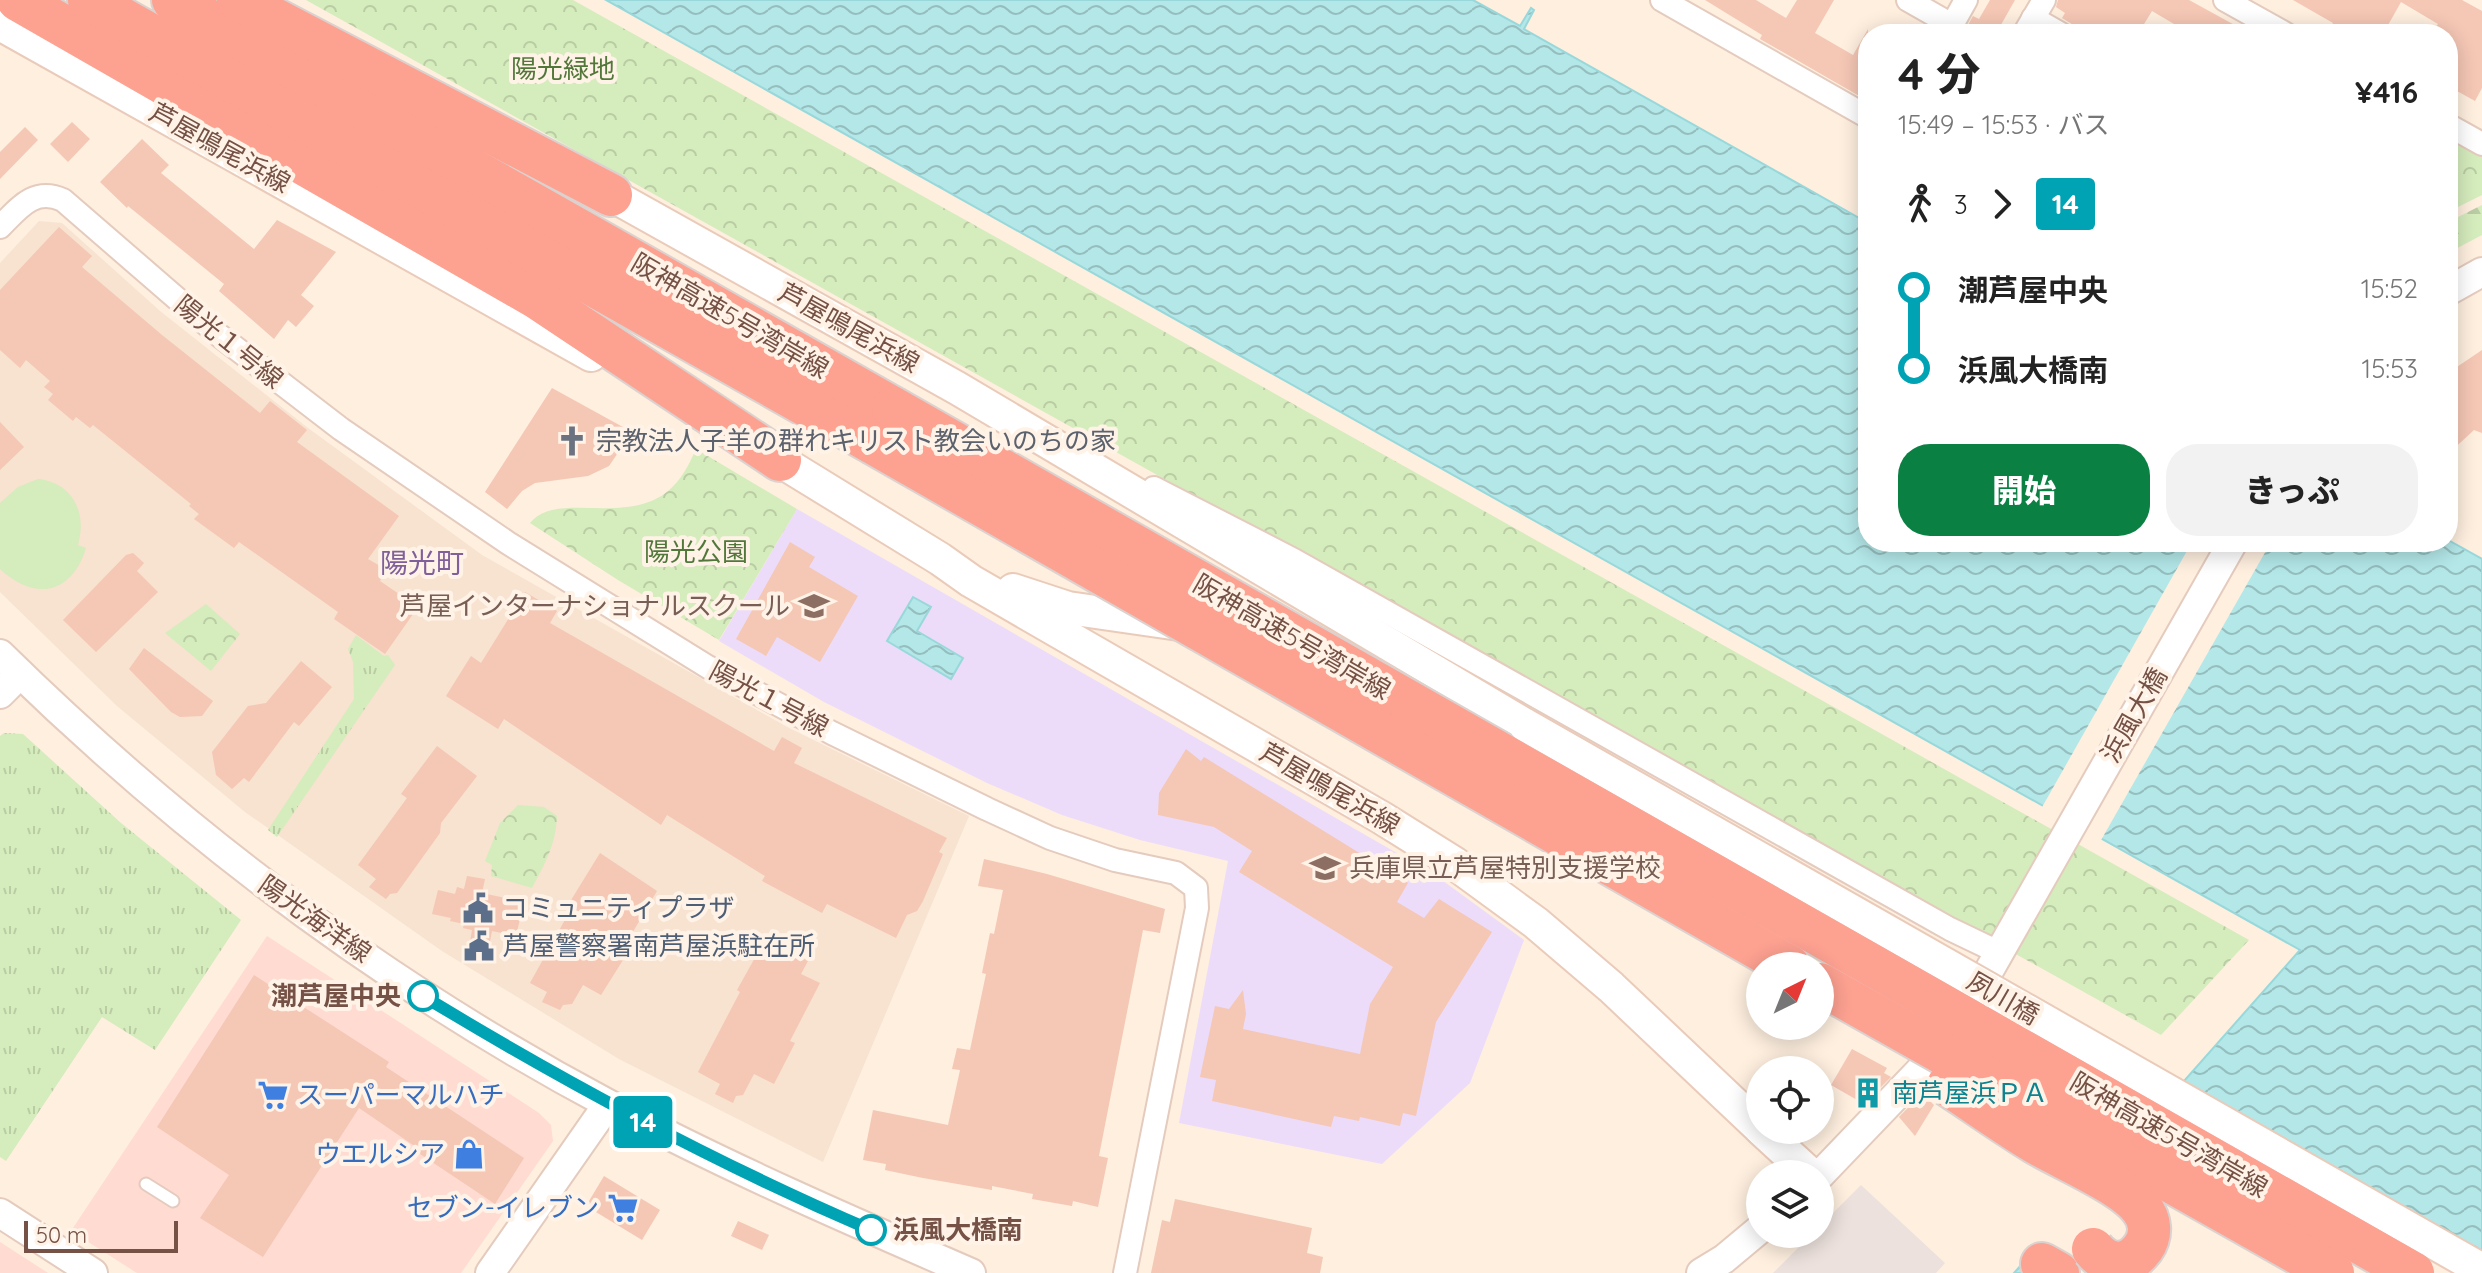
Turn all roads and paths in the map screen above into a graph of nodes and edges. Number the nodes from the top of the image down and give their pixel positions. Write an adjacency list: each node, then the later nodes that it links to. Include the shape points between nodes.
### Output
1 (18, 0): 22 (highway, via 537,298)
2 (89, 0): 30 (highway, 阪神高速5号湾岸線, bridge)
3 (173, 0): 53 (highway, 阪神高速5号湾岸線, bridge)
4 (238, 0): 17 (highway)
5 (269, 0): 17 (main road, 芦屋鳴尾浜線)
6 (1662, 0): 14 (street)
7 (1908, 0): 11 (street)
8 (1966, 0): 12 (street)
9 (2225, 0): 13 (street)
10 (0, 24): 22 (main road, 芦屋鳴尾浜線)
11 (1943, 24)
12 (1953, 24)
13 (2268, 24)
14 (1858, 111)
15 (2458, 128): 16 (street)
16 (2479, 135)
17 (611, 195): 21 (main road, 芦屋鳴尾浜線)
18 (0, 227): 50 (street, 陽光１号線, via 34,197 52,196 68,204 201,320 341,429 508,543 708,667 1050,838 1176,873 1196,888 1197,908)
19 (2482, 272): 20 (street)
20 (2458, 285)
21 (957, 388): 26 (main road, 芦屋鳴尾浜線); 32 (street, via 1294,560)
22 (780, 460): 24 (main road, 芦屋鳴尾浜線)
23 (2227, 552): 32 (street, 浜風大橋)
24 (940, 559): 26 (main road, 芦屋鳴尾浜線, via 1068,608 1376,651); 37 (main road, 芦屋鳴尾浜線, via 1454,863 1590,969)
25 (0, 654): 27 (street, 陽光海洋線)
26 (1422, 666): 29 (main road, 芦屋鳴尾浜線)
27 (20, 674): 28 (street); 36 (street, 陽光海洋線, via 171,810 276,893 423,996)
28 (0, 694)
29 (1525, 725): 46 (main road, 夙川橋, bridge)
30 (1519, 814): 31 (highway, 阪神高速5号湾岸線, bridge); 33 (highway, bridge, via 1599,869)
31 (1764, 952)
32 (2000, 953): 40 (street, 浜風大橋, via 1935,1055)
33 (1746, 955)
34 (1834, 992): 52 (highway, 阪神高速5号湾岸線, bridge)
35 (1834, 1008): 45 (highway, bridge, via 2142,1208 2150,1232 2131,1260 2111,1264)
36 (608, 1104): 48 (street); 49 (street, 陽光海洋線, via 816,1206)
37 (1746, 1115)
38 (1777, 1144): 39 (main road, 芦屋鳴尾浜線)
39 (1795, 1160)
40 (1834, 1160)
41 (146, 1184): 42 (lane)
42 (173, 1201)
43 (0, 1213): 47 (street)
44 (1746, 1241): 51 (street)
45 (2093, 1249)
46 (2482, 1270)
47 (93, 1273)
48 (490, 1273)
49 (971, 1273)
50 (1125, 1273)
51 (1701, 1273)
52 (2333, 1273)
53 (2413, 1273)

